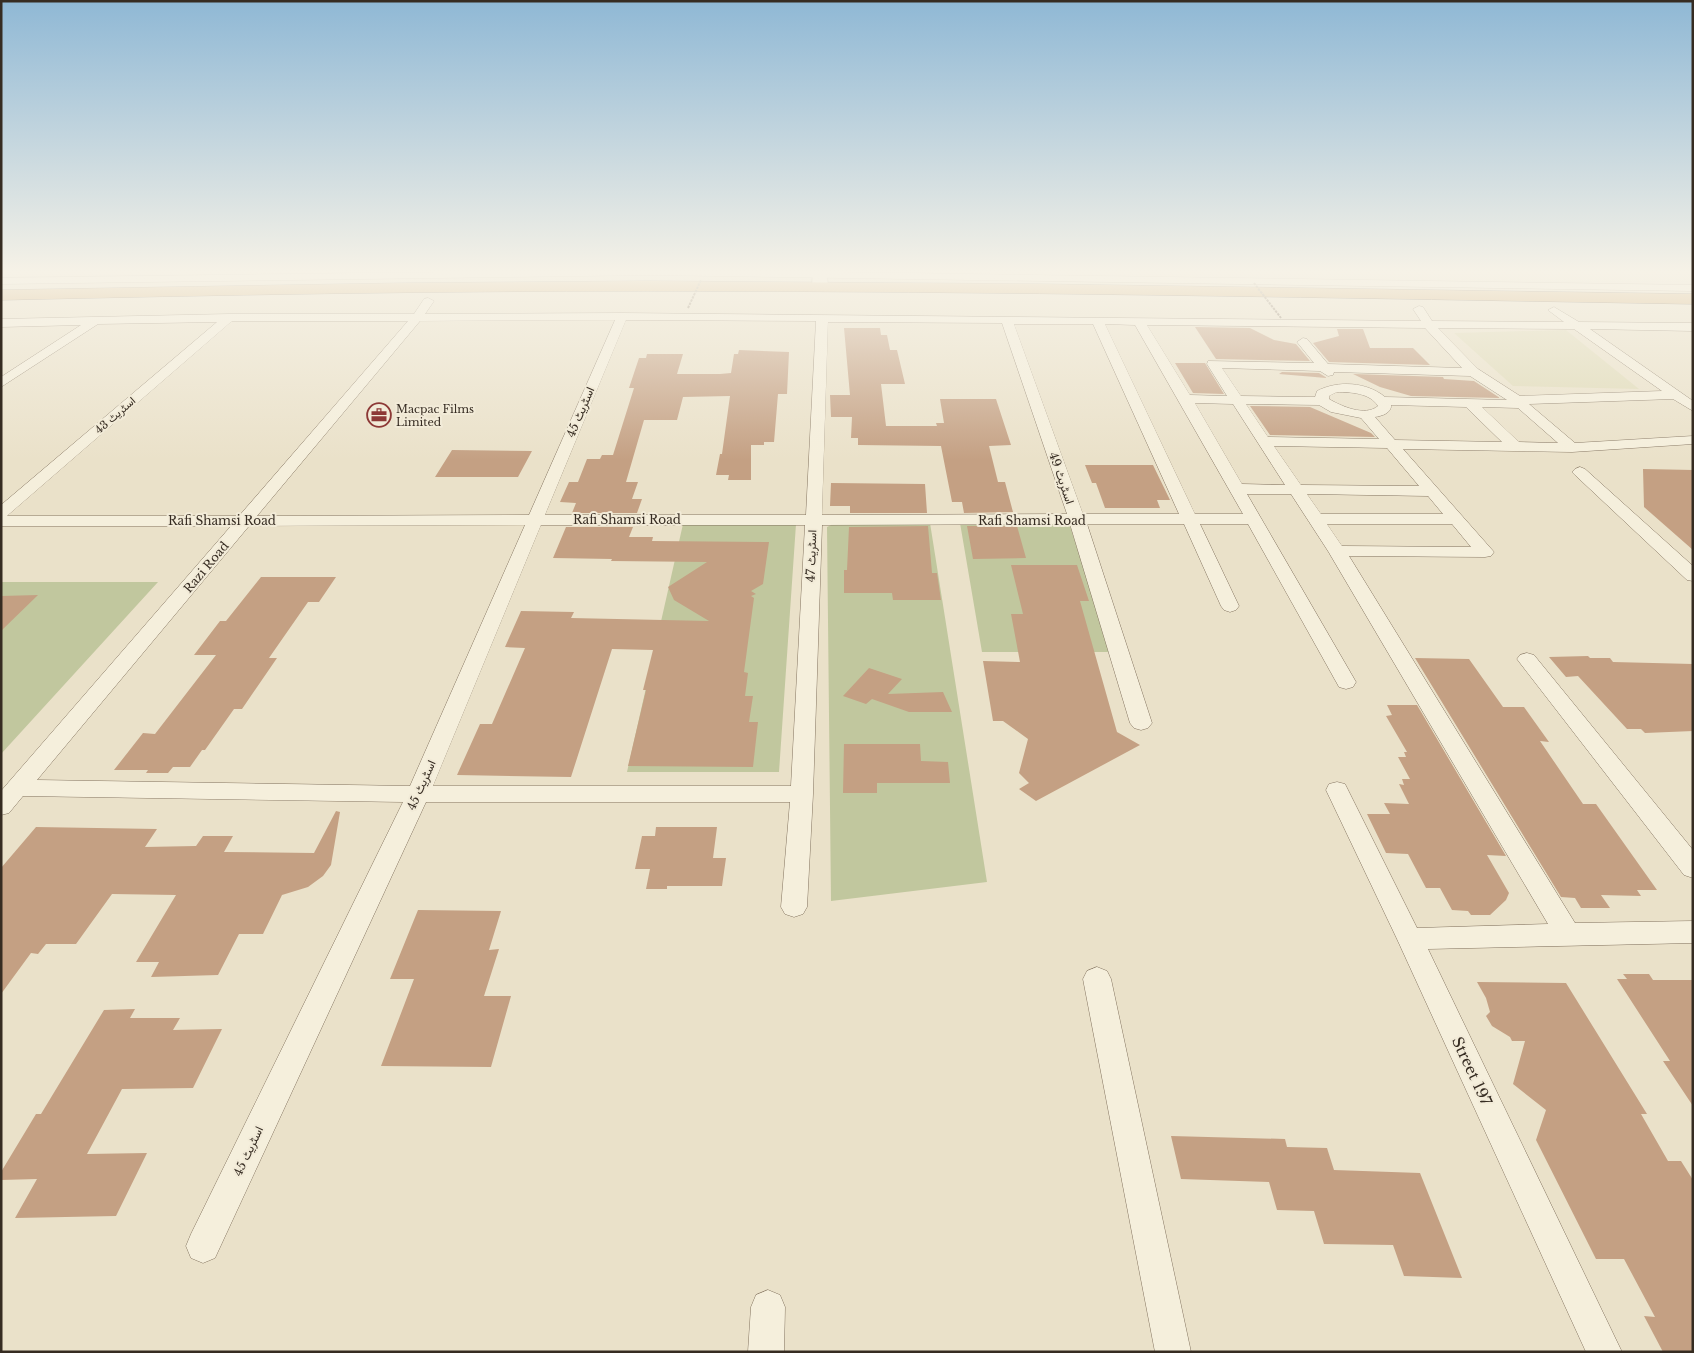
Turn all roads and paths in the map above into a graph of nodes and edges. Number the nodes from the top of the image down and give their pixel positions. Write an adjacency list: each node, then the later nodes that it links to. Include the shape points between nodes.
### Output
1 (75, 334): 14 (street)
2 (210, 334): 34 (street, اسٹریٹ 43)
3 (402, 334): 39 (street, Razi Road)
4 (614, 334): 40 (street, اسٹریٹ 45)
5 (821, 334): 35 (street, اسٹریٹ 47)
6 (1019, 334): 41 (street, اسٹریٹ 49)
7 (1103, 334): 36 (street)
8 (1146, 334): 17 (street)
9 (1438, 334): 13 (street)
10 (1588, 334): 16 (street)
11 (1303, 342): 12 (street)
12 (1323, 366): 13 (street); 15 (street); 18 (street, via 1213,364)
13 (1473, 372): 21 (street)
14 (1, 383)
15 (1341, 387): 19 (street, via 1324,391 1320,396); 20 (street, via 1362,390)
16 (1676, 395): 21 (street); 23 (street)
17 (1186, 399): 18 (street); 31 (street)
18 (1236, 400): 19 (street); 26 (street)
19 (1322, 401): 24 (street, via 1336,409)
20 (1384, 401): 22 (street); 24 (street, via 1385,408)
21 (1519, 402): 22 (street); 29 (street)
22 (1470, 403): 28 (street)
23 (1693, 407)
24 (1366, 414): 27 (street)
25 (1693, 440): 29 (street)
26 (1263, 441): 27 (street); 32 (street)
27 (1389, 444): 28 (street); 33 (street)
28 (1514, 447): 29 (street)
29 (1572, 448)
30 (1580, 472): 45 (street)
31 (1237, 489): 32 (street); 37 (street)
32 (1296, 490): 33 (street); 42 (street)
33 (1432, 491): 43 (street)
34 (1, 513)
35 (813, 519): 40 (street, Rafi Shamsi Road); 41 (street, Rafi Shamsi Road); 53 (street, اسٹریٹ 47)
36 (1189, 519): 37 (street, Rafi Shamsi Road); 41 (street, Rafi Shamsi Road); 46 (street)
37 (1254, 519): 48 (street)
38 (1, 520): 39 (street, Rafi Shamsi Road)
39 (246, 520): 40 (street, Rafi Shamsi Road); 50 (street, Razi Road)
40 (533, 520): 52 (street, اسٹریٹ 45)
41 (1077, 520): 49 (street, اسٹریٹ 49)
42 (1316, 520): 43 (street); 44 (street)
43 (1457, 520): 44 (street, via 1485,552)
44 (1337, 551): 58 (street)
45 (1693, 576)
46 (1230, 606)
47 (1527, 659): 55 (street)
48 (1346, 682)
49 (1141, 723)
50 (18, 788): 52 (street); 54 (street, Razi Road)
51 (1337, 790): 59 (street, Street 197)
52 (418, 794): 53 (street); 61 (street, اسٹریٹ 45)
53 (802, 794): 56 (street, اسٹریٹ 47)
54 (1, 807)
55 (1693, 868)
56 (794, 907)
57 (1693, 932): 58 (street)
58 (1568, 934): 59 (street)
59 (1410, 939): 65 (street, Street 197)
60 (1097, 979): 64 (street)
61 (203, 1246)
62 (768, 1307): 63 (street)
63 (766, 1352)
64 (1173, 1352)
65 (1604, 1352)

